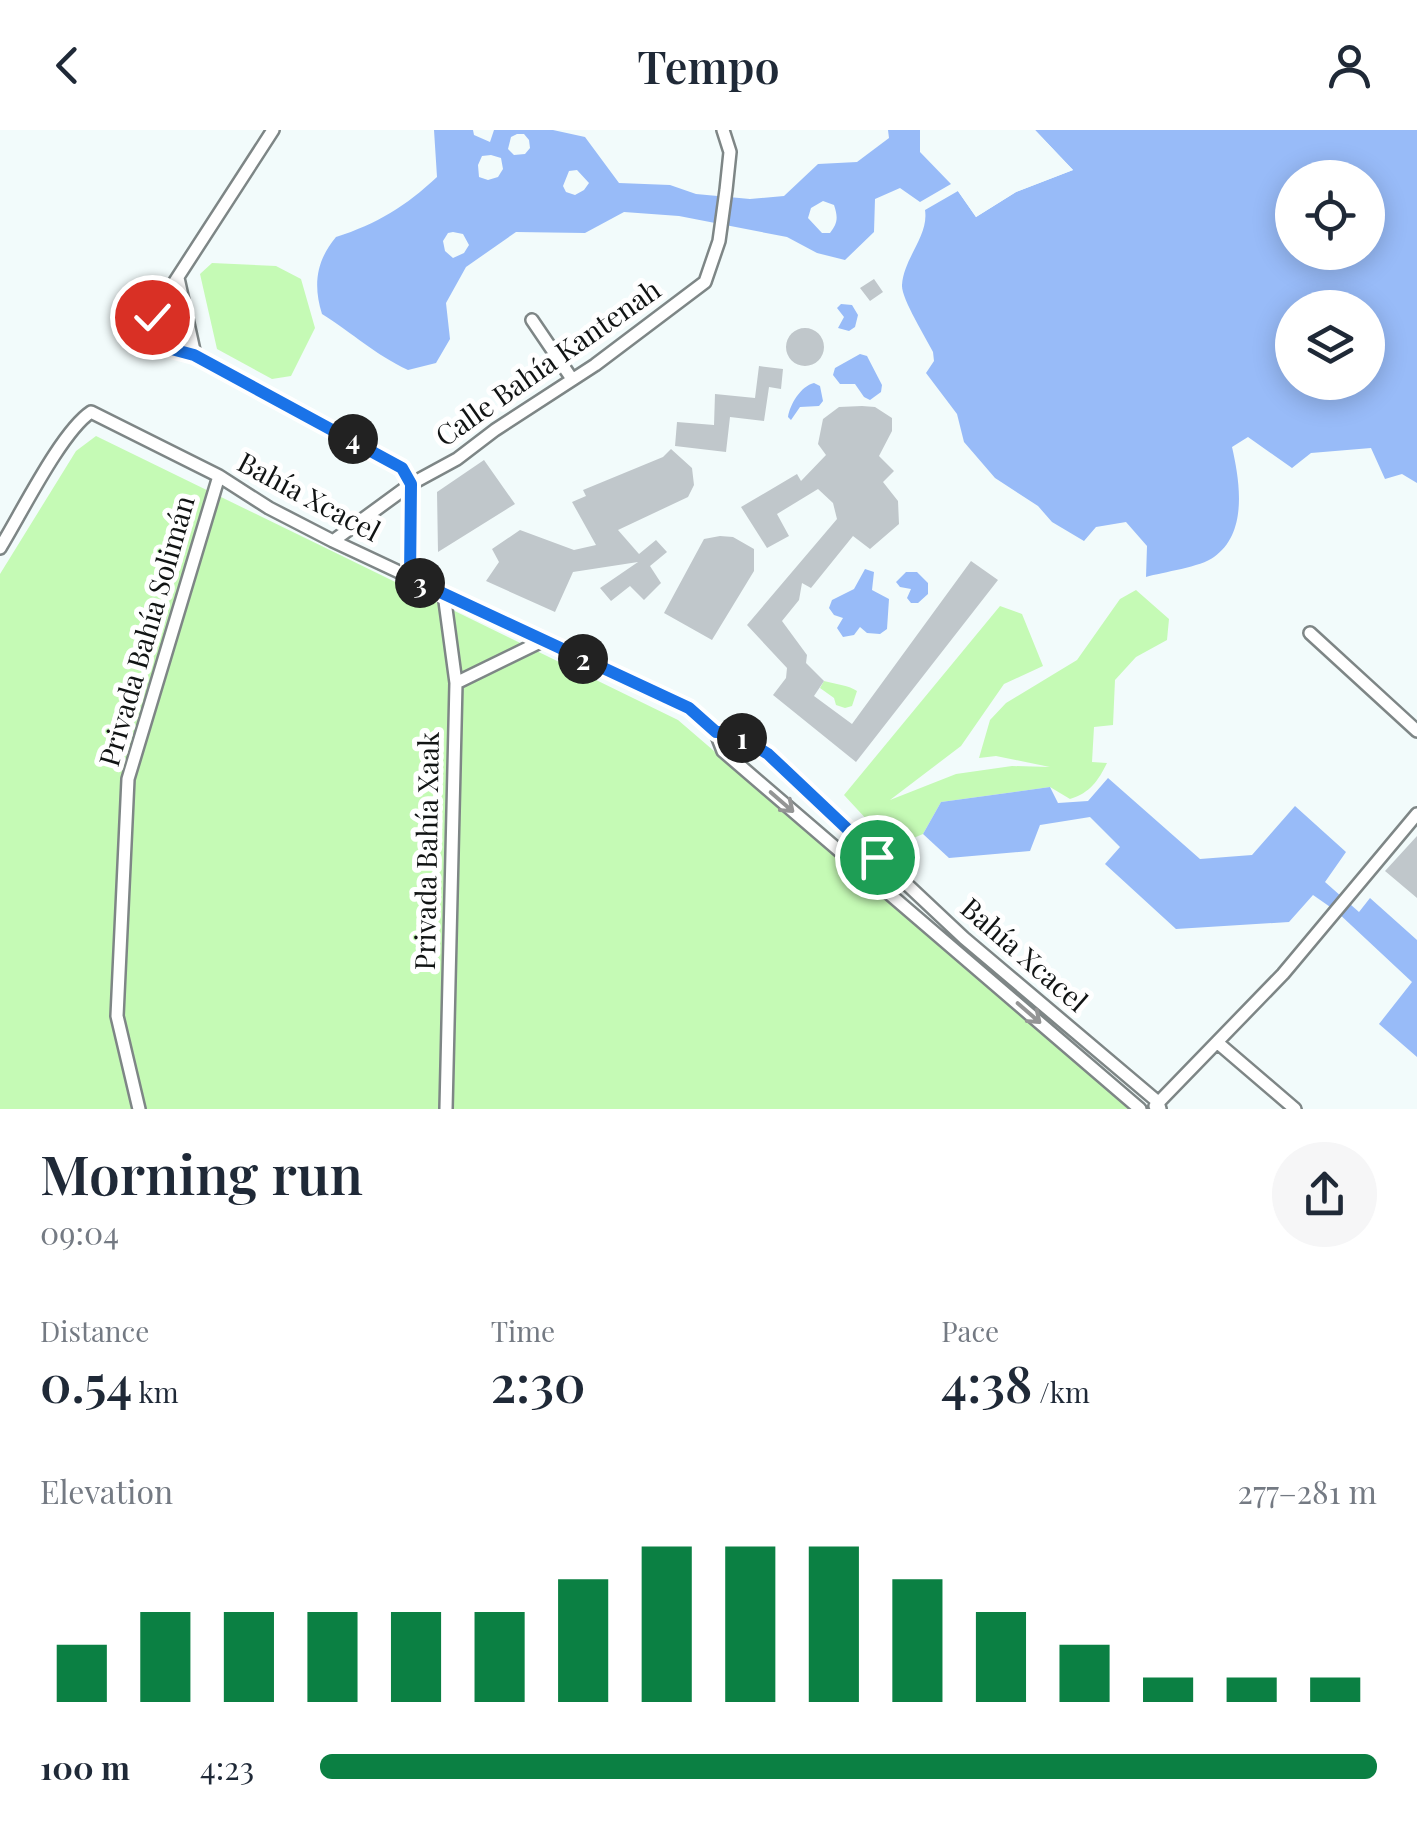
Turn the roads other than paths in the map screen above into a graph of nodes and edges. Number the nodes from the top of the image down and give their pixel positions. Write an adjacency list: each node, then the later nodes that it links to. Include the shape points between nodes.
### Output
1 (273, 130): 3 (street)
2 (722, 130): 6 (street, Calle Bahía Kantenah, via 730,152 726,190 705,282)
3 (178, 278): 5 (street); 5 (street, via 149,332 164,347)
4 (532, 320): 6 (street)
5 (194, 355): 8 (street, via 402,468)
6 (572, 379): 8 (street, Calle Bahía Kantenah)
7 (219, 476): 9 (street, Bahía Xcacel); 10 (street, Bahía Xcacel, via 92,412 80,419); 20 (street, Privada Bahía Solimán, via 128,779 117,1016)
8 (411, 484): 9 (street, Calle Bahía Kantenah); 11 (street)
9 (333, 541): 11 (street, Bahía Xcacel)
10 (0, 548)
11 (410, 578): 12 (street, Bahía Xcacel)
12 (444, 594): 14 (street, Bahía Xcacel); 15 (street, Privada Bahía Xaak)
13 (1310, 633): 16 (street)
14 (544, 640): 15 (street); 17 (street, Bahía Xcacel, via 689,708)
15 (456, 682): 22 (street, Privada Bahía Xaak)
16 (1417, 731)
17 (716, 732): 21 (street, Bahía Xcacel, via 732,732 768,754); 23 (street, Bahía Xcacel, one-way to 23, via 723,751)
18 (1417, 814): 19 (street)
19 (1218, 1043): 21 (street); 24 (street)
20 (135, 1106)
21 (1157, 1107)
22 (446, 1109)
23 (1140, 1109)
24 (1295, 1109)

